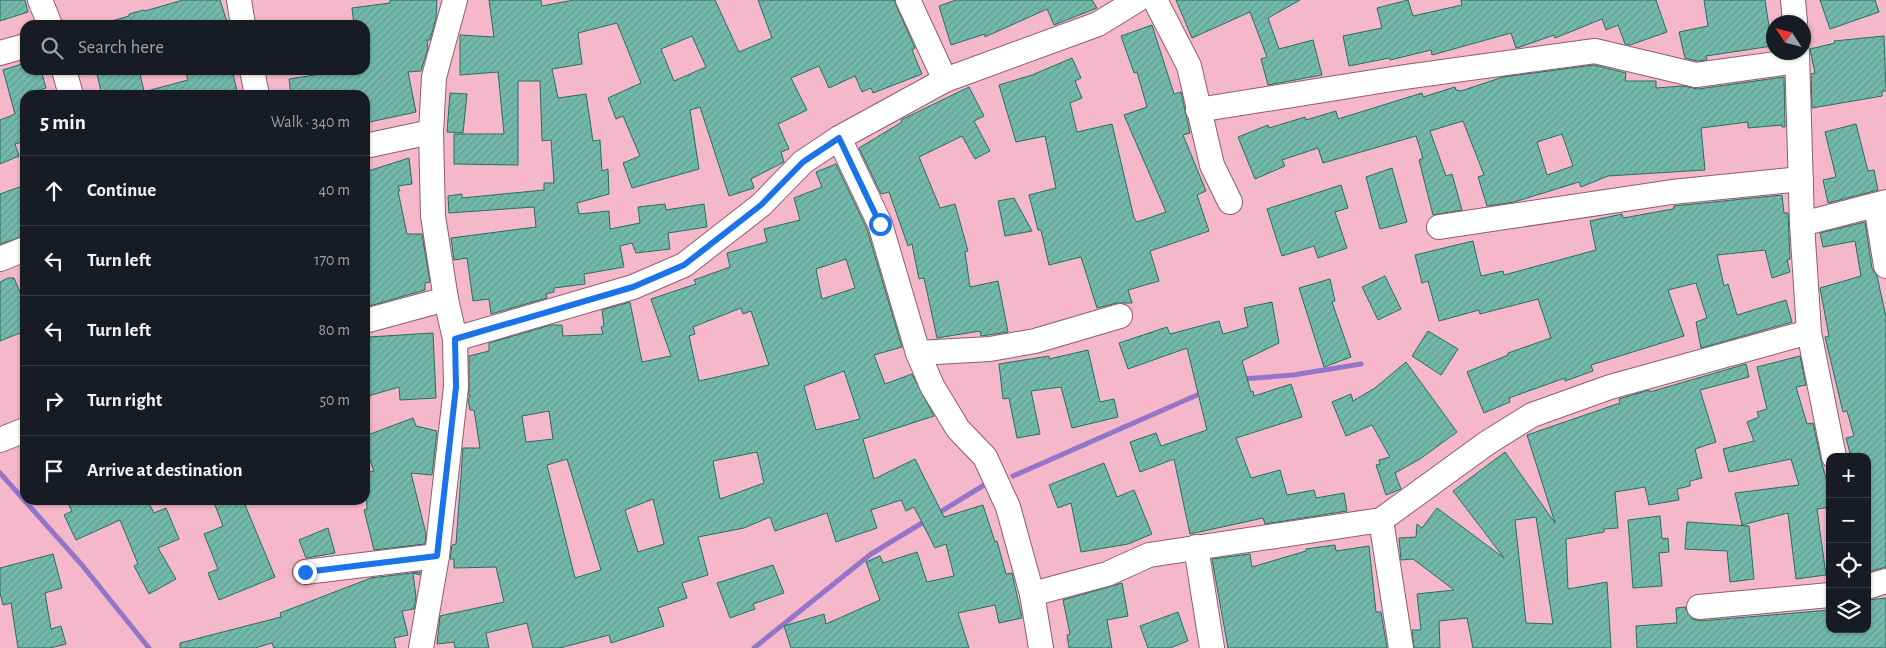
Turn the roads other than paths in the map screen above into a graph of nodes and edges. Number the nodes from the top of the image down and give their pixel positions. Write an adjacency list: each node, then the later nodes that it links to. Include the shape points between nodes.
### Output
1 (40, 0): 9 (street)
2 (240, 0): 10 (street)
3 (455, 0): 21 (street, via 434,77)
4 (908, 0): 17 (street)
5 (1137, 0): 17 (street, via 1098,24)
6 (1155, 0): 20 (street, via 1189,66)
7 (1793, 0): 8 (street)
8 (1794, 15)
9 (48, 20)
10 (242, 20)
11 (20, 47): 12 (street)
12 (0, 53)
13 (1780, 60): 20 (street, via 1696,75 1595,51)
14 (1797, 60): 24 (street)
15 (65, 75): 18 (street)
16 (253, 75): 19 (street)
17 (945, 80): 22 (street)
18 (70, 90)
19 (256, 90)
20 (1198, 110): 25 (street, via 1212,165)
21 (431, 132): 23 (street); 32 (street, via 433,216)
22 (839, 138): 36 (street, via 803,162 761,205 684,265 633,287); 37 (street, via 880,224)
23 (370, 145)
24 (1801, 179): 27 (street); 28 (street, via 1672,192)
25 (1230, 202)
26 (1881, 204): 27 (street); 31 (street)
27 (1802, 224): 35 (street)
28 (1439, 228)
29 (20, 251): 30 (street)
30 (0, 259)
31 (1886, 266)
32 (446, 299): 34 (street); 36 (street)
33 (1120, 316): 37 (street, via 1035,341 990,349)
34 (370, 320)
35 (1808, 332): 40 (street); 41 (street, via 1610,387 1532,415 1487,443)
36 (455, 339): 43 (street, via 456,387)
37 (918, 353): 47 (street, via 932,386 958,429 985,457 998,483 1008,507)
38 (20, 432): 39 (street)
39 (0, 440)
40 (1833, 453)
41 (1381, 520): 42 (street); 53 (street)
42 (1196, 547): 47 (street, via 1149,555 1107,574); 52 (street)
43 (437, 556): 44 (street); 50 (street)
44 (305, 572)
45 (1886, 581): 46 (street)
46 (1871, 586)
47 (1032, 594): 51 (street)
48 (1826, 595): 49 (street)
49 (1699, 607)
50 (421, 648)
51 (1041, 648)
52 (1212, 648)
53 (1400, 648)

